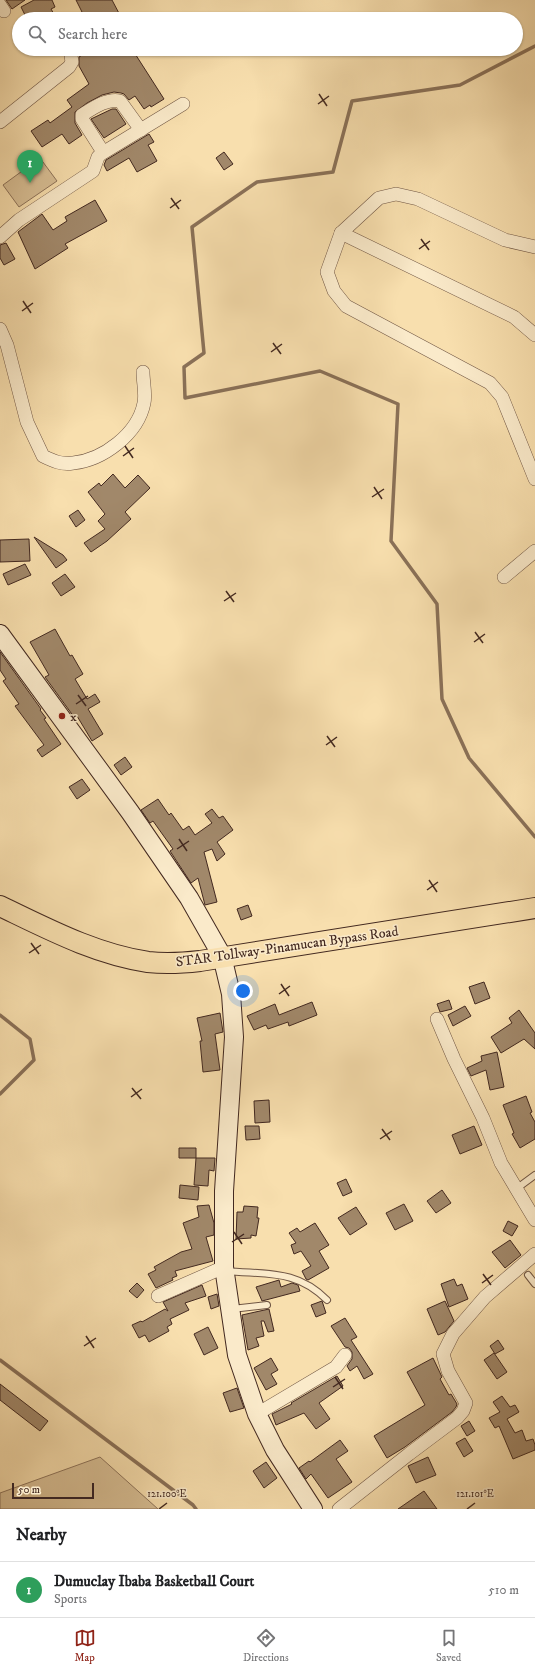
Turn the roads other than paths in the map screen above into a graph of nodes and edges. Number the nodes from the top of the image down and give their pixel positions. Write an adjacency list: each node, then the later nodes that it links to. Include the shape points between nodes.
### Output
1 (71, 56): 3 (street, via 72,62 69,67)
2 (183, 104): 4 (street)
3 (0, 122)
4 (141, 130): 5 (street); 5 (street, via 120,101 111,101 94,107 82,115 82,119)
5 (103, 152): 7 (street, via 98,157 93,171 19,220)
6 (341, 233): 8 (street, via 379,198 396,194 418,199 505,240); 10 (street, via 514,317); 12 (street, via 328,272 334,291 346,306 490,383 502,397)
7 (0, 237)
8 (535, 247)
9 (0, 329): 11 (street, via 8,345 27,422 43,456 58,463 72,464 92,459 118,443 137,421 144,402)
10 (535, 335)
11 (142, 372)
12 (535, 479)
13 (535, 551): 14 (street)
14 (504, 577)
15 (0, 634): 18 (street, via 134,818 189,898)
16 (0, 906): 18 (main road, STAR Tollway-Pinamucan Bypass Road, via 74,941 124,957 149,962 175,963)
17 (535, 908): 18 (main road, STAR Tollway-Pinamucan Bypass Road)
18 (222, 956): 24 (street, via 231,994 234,1036 224,1191)
19 (437, 1019): 21 (street, via 501,1163)
20 (535, 1176): 21 (lane)
21 (516, 1189): 22 (street)
22 (535, 1220)
23 (535, 1254): 25 (street)
24 (225, 1269): 27 (street); 28 (lane, via 294,1278 310,1285); 30 (street)
25 (524, 1270): 26 (lane); 34 (street, via 485,1297 453,1334 443,1354 448,1371 466,1403 464,1411)
26 (535, 1284)
27 (158, 1296)
28 (328, 1300)
29 (267, 1305): 30 (lane)
30 (230, 1309): 32 (street, via 237,1355)
31 (345, 1355): 32 (street, via 336,1366)
32 (257, 1414): 33 (street)
33 (313, 1509)
34 (339, 1509)

